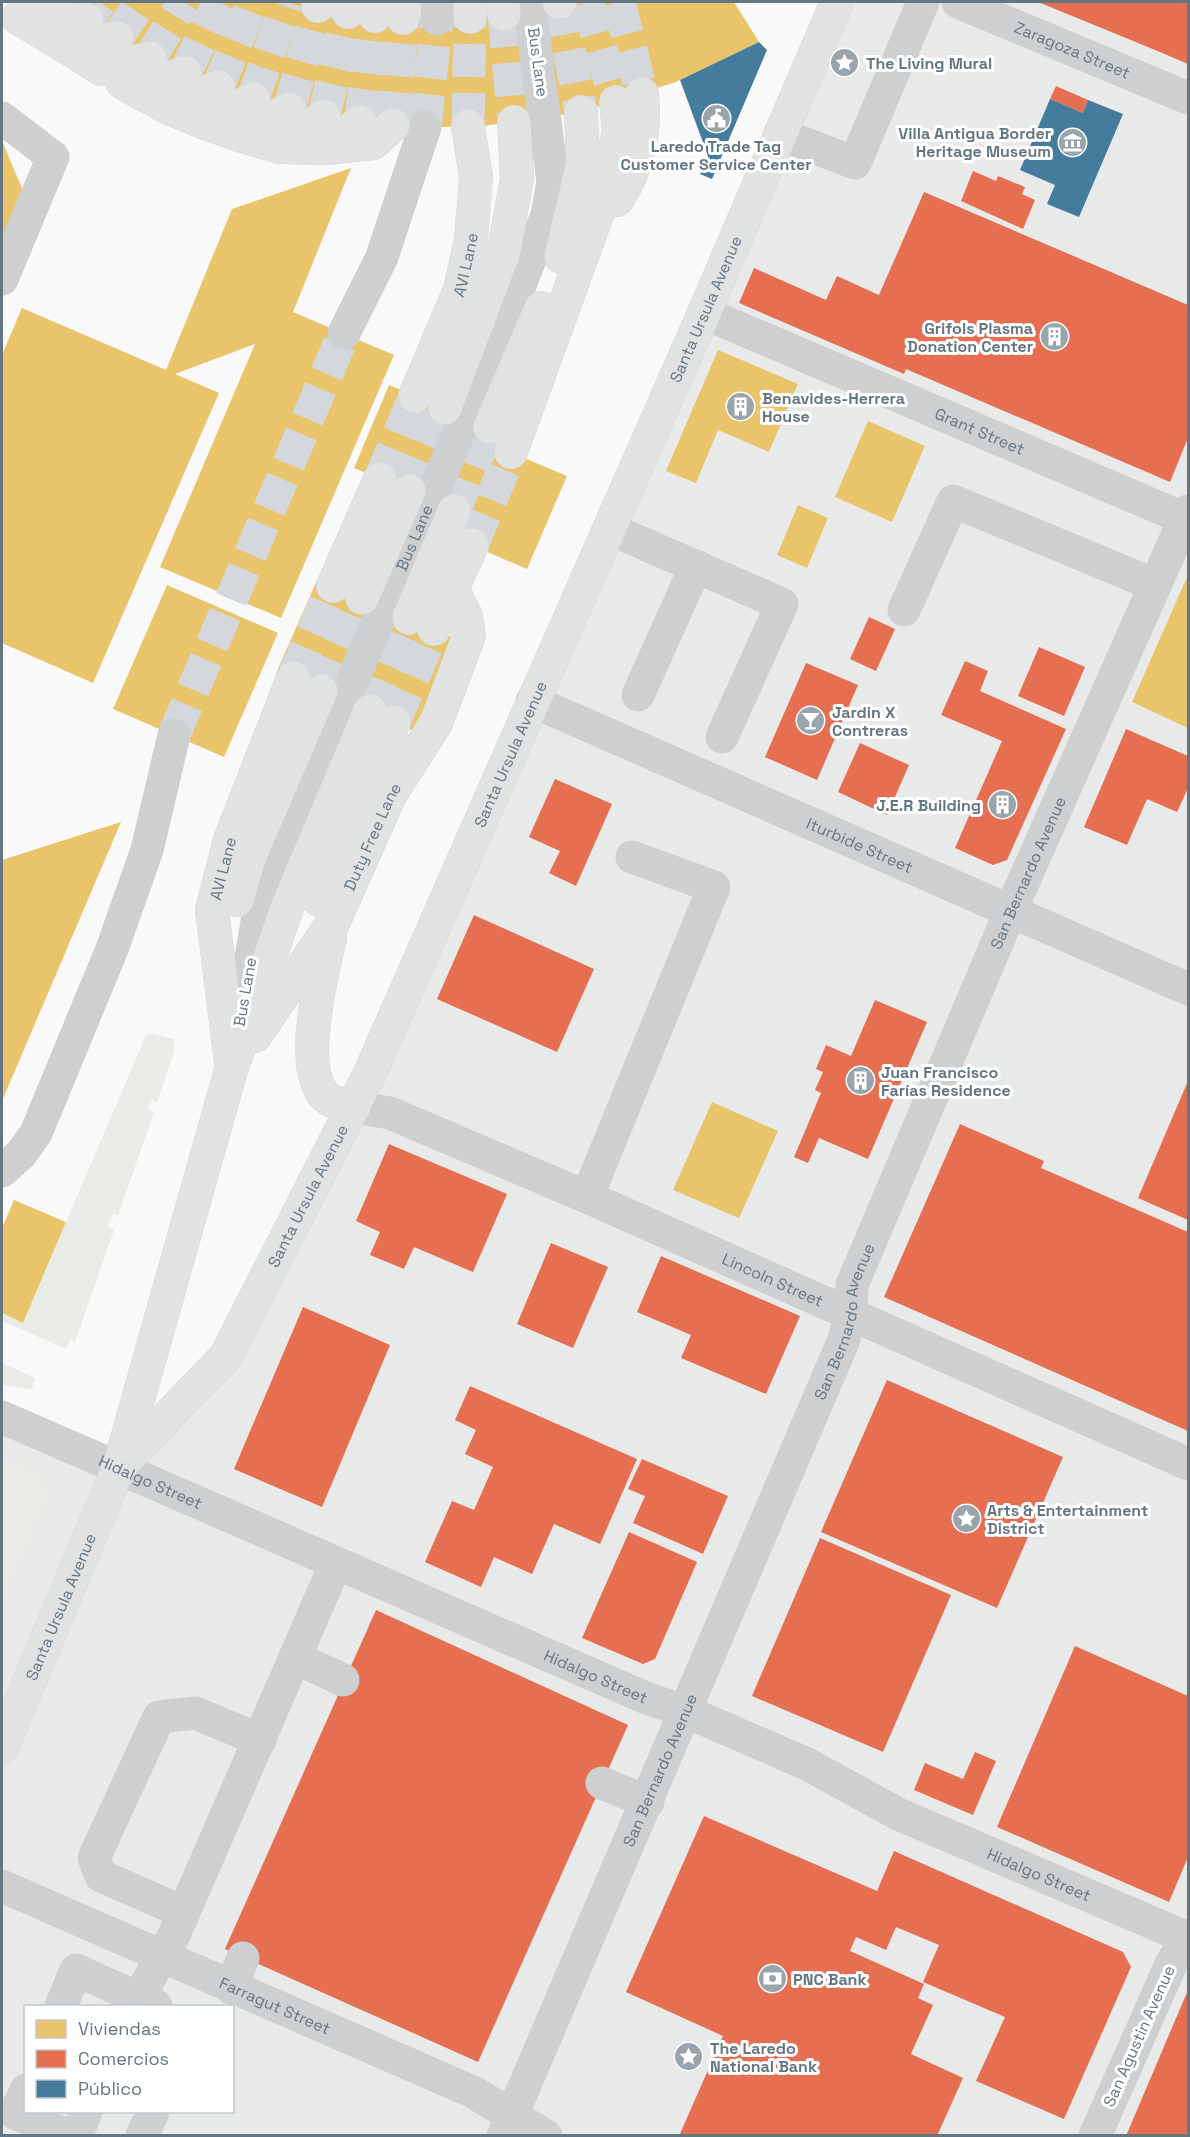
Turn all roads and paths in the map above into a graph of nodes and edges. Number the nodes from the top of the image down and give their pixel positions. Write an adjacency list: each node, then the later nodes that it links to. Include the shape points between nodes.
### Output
1 (837, 2): 28 (main road, Santa Ursula Avenue)
2 (923, 2): 28 (street, via 855,164)
3 (958, 2): 15 (street, Zaragoza Street)
4 (512, 6): 59 (street, Bus Lane, via 553,182 547,215 500,337 274,864 260,904)
5 (7, 11): 6 (main road); 8 (main road)
6 (74, 11)
7 (117, 38): 8 (main road)
8 (63, 45): 10 (main road)
9 (150, 58): 10 (main road)
10 (101, 69): 13 (main road)
11 (185, 73): 13 (main road)
12 (218, 87): 17 (main road)
13 (132, 88): 17 (main road)
14 (629, 98): 38 (main road, via 605,193)
15 (1188, 98)
16 (253, 99): 24 (main road)
17 (167, 107): 24 (main road)
18 (290, 109): 29 (main road)
19 (581, 112): 37 (main road, via 583,162 565,243)
20 (324, 116): 30 (main road)
21 (2, 117): 32 (street, via 53,158)
22 (360, 122): 31 (main road)
23 (514, 122): 36 (main road, via 517,178 504,251)
24 (205, 123): 29 (main road)
25 (393, 125): 31 (main road, via 373,143)
26 (468, 126): 35 (main road, AVI Lane, via 476,177 471,240 460,290)
27 (425, 127): 34 (street, via 382,257)
28 (780, 134): 33 (main road, Santa Ursula Avenue)
29 (242, 136): 30 (main road)
30 (280, 147): 31 (main road)
31 (327, 148)
32 (2, 279)
33 (704, 313): 41 (street, Grant Street); 42 (main road, Santa Ursula Avenue)
34 (344, 333)
35 (415, 396)
36 (445, 408)
37 (490, 427)
38 (511, 452)
39 (395, 485): 47 (main road)
40 (454, 511): 46 (main road, via 421,624)
41 (1187, 516): 45 (street, San Bernardo Avenue)
42 (610, 529): 44 (street); 51 (main road, Santa Ursula Avenue)
43 (472, 545): 46 (main road)
44 (696, 566): 50 (street); 54 (street, via 782,604)
45 (1155, 585): 48 (street, via 953,501); 56 (street, San Bernardo Avenue)
46 (452, 589): 57 (main road, Duty Free Lane, via 466,616 470,636 465,652 431,732 390,795)
47 (348, 592)
48 (904, 610)
49 (307, 685): 59 (main road, AVI Lane, via 230,840 212,910)
50 (638, 695)
51 (532, 701): 56 (street, Iturbide Street); 60 (main road, Santa Ursula Avenue)
52 (382, 717): 59 (main road, Santa Ursula Avenue, via 287,908)
53 (174, 735): 61 (street, via 147,850 112,949 36,1133)
54 (722, 737)
55 (632, 857): 62 (street, via 714,887)
56 (1011, 910): 58 (street, Iturbide Street); 63 (street, San Bernardo Avenue, via 852,1285)
57 (334, 921): 59 (main road, Duty Free Lane); 60 (main road, via 317,992 313,1061 318,1086 328,1099)
58 (1188, 989)
59 (231, 1070): 66 (main road, Santa Ursula Avenue)
60 (354, 1107): 62 (street, Lincoln Street, via 390,1113); 66 (main road, Santa Ursula Avenue, via 226,1356)
61 (2, 1171)
62 (587, 1197): 63 (street, Lincoln Street)
63 (851, 1314): 65 (street, Lincoln Street); 70 (street, San Bernardo Avenue, via 843,1342)
64 (2, 1417): 66 (street, Hidalgo Street)
65 (1188, 1464)
66 (119, 1467): 67 (street, Hidalgo Street); 72 (main road, Santa Ursula Avenue)
67 (336, 1563): 68 (street); 70 (street, Hidalgo Street, via 646,1698)
68 (296, 1658): 69 (street); 71 (street)
69 (343, 1680)
70 (687, 1712): 74 (street, San Bernardo Avenue); 77 (street, Hidalgo Street, via 807,1764 898,1814)
71 (260, 1740): 76 (street); 76 (street, via 195,1713 159,1717 94,1858 101,1876)
72 (2, 1747)
73 (602, 1783): 74 (street)
74 (648, 1802): 86 (street, San Bernardo Avenue)
75 (2, 1886): 78 (street, Farragut Street)
76 (183, 1912): 78 (street)
77 (1188, 1938): 91 (street, San Agustin Avenue, via 1172,1962)
78 (163, 1957): 80 (street, Farragut Street); 81 (street)
79 (243, 1958): 80 (street)
80 (231, 1988): 86 (street, Farragut Street, via 473,2092)
81 (142, 2004): 82 (street, via 76,1970)
82 (62, 2005)
83 (24, 2094): 87 (street, via 15,2114)
84 (86, 2113): 88 (street)
85 (153, 2113): 89 (street)
86 (508, 2126): 90 (street, Farragut Street)
87 (69, 2136)
88 (75, 2136)
89 (142, 2136)
90 (546, 2136)
91 (1095, 2136)

